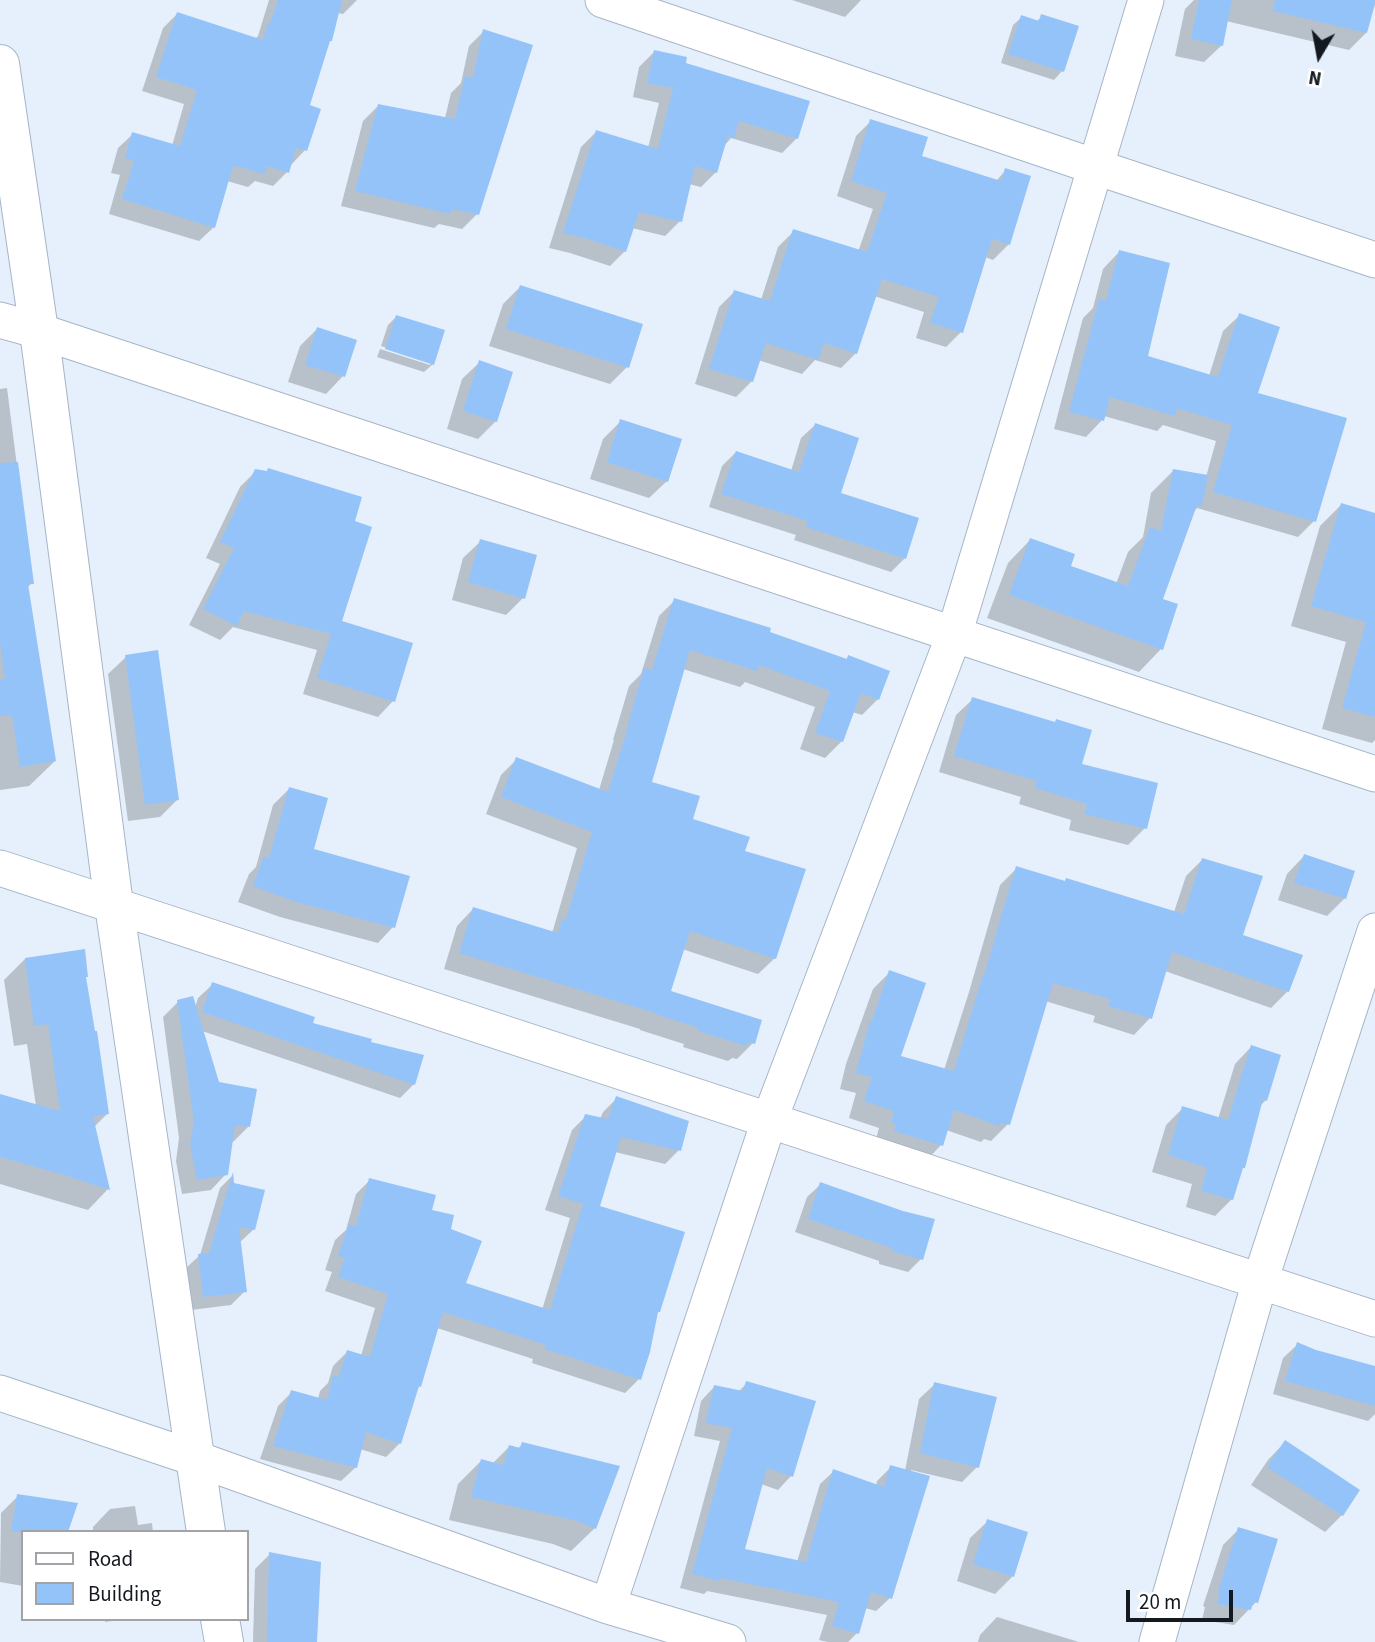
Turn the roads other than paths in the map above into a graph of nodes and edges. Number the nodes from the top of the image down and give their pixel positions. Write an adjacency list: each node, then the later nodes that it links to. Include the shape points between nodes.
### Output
1 (603, 0): 4 (street)
2 (1146, 0): 4 (street)
3 (0, 64): 7 (main road)
4 (1096, 167): 5 (street); 8 (street)
5 (1375, 260)
6 (0, 320): 7 (street)
7 (39, 331): 8 (street); 11 (main road)
8 (954, 635): 9 (street); 13 (street)
9 (1375, 774)
10 (0, 868): 11 (street)
11 (114, 905): 13 (street); 17 (main road)
12 (1375, 931): 14 (street)
13 (769, 1121): 14 (street); 19 (street)
14 (1260, 1281): 15 (street); 23 (street)
15 (1375, 1319)
16 (0, 1393): 17 (street)
17 (194, 1458): 18 (main road); 19 (street)
18 (206, 1530)
19 (608, 1606): 22 (street)
20 (220, 1621): 21 (main road)
21 (224, 1642)
22 (728, 1642)
23 (1157, 1642)

